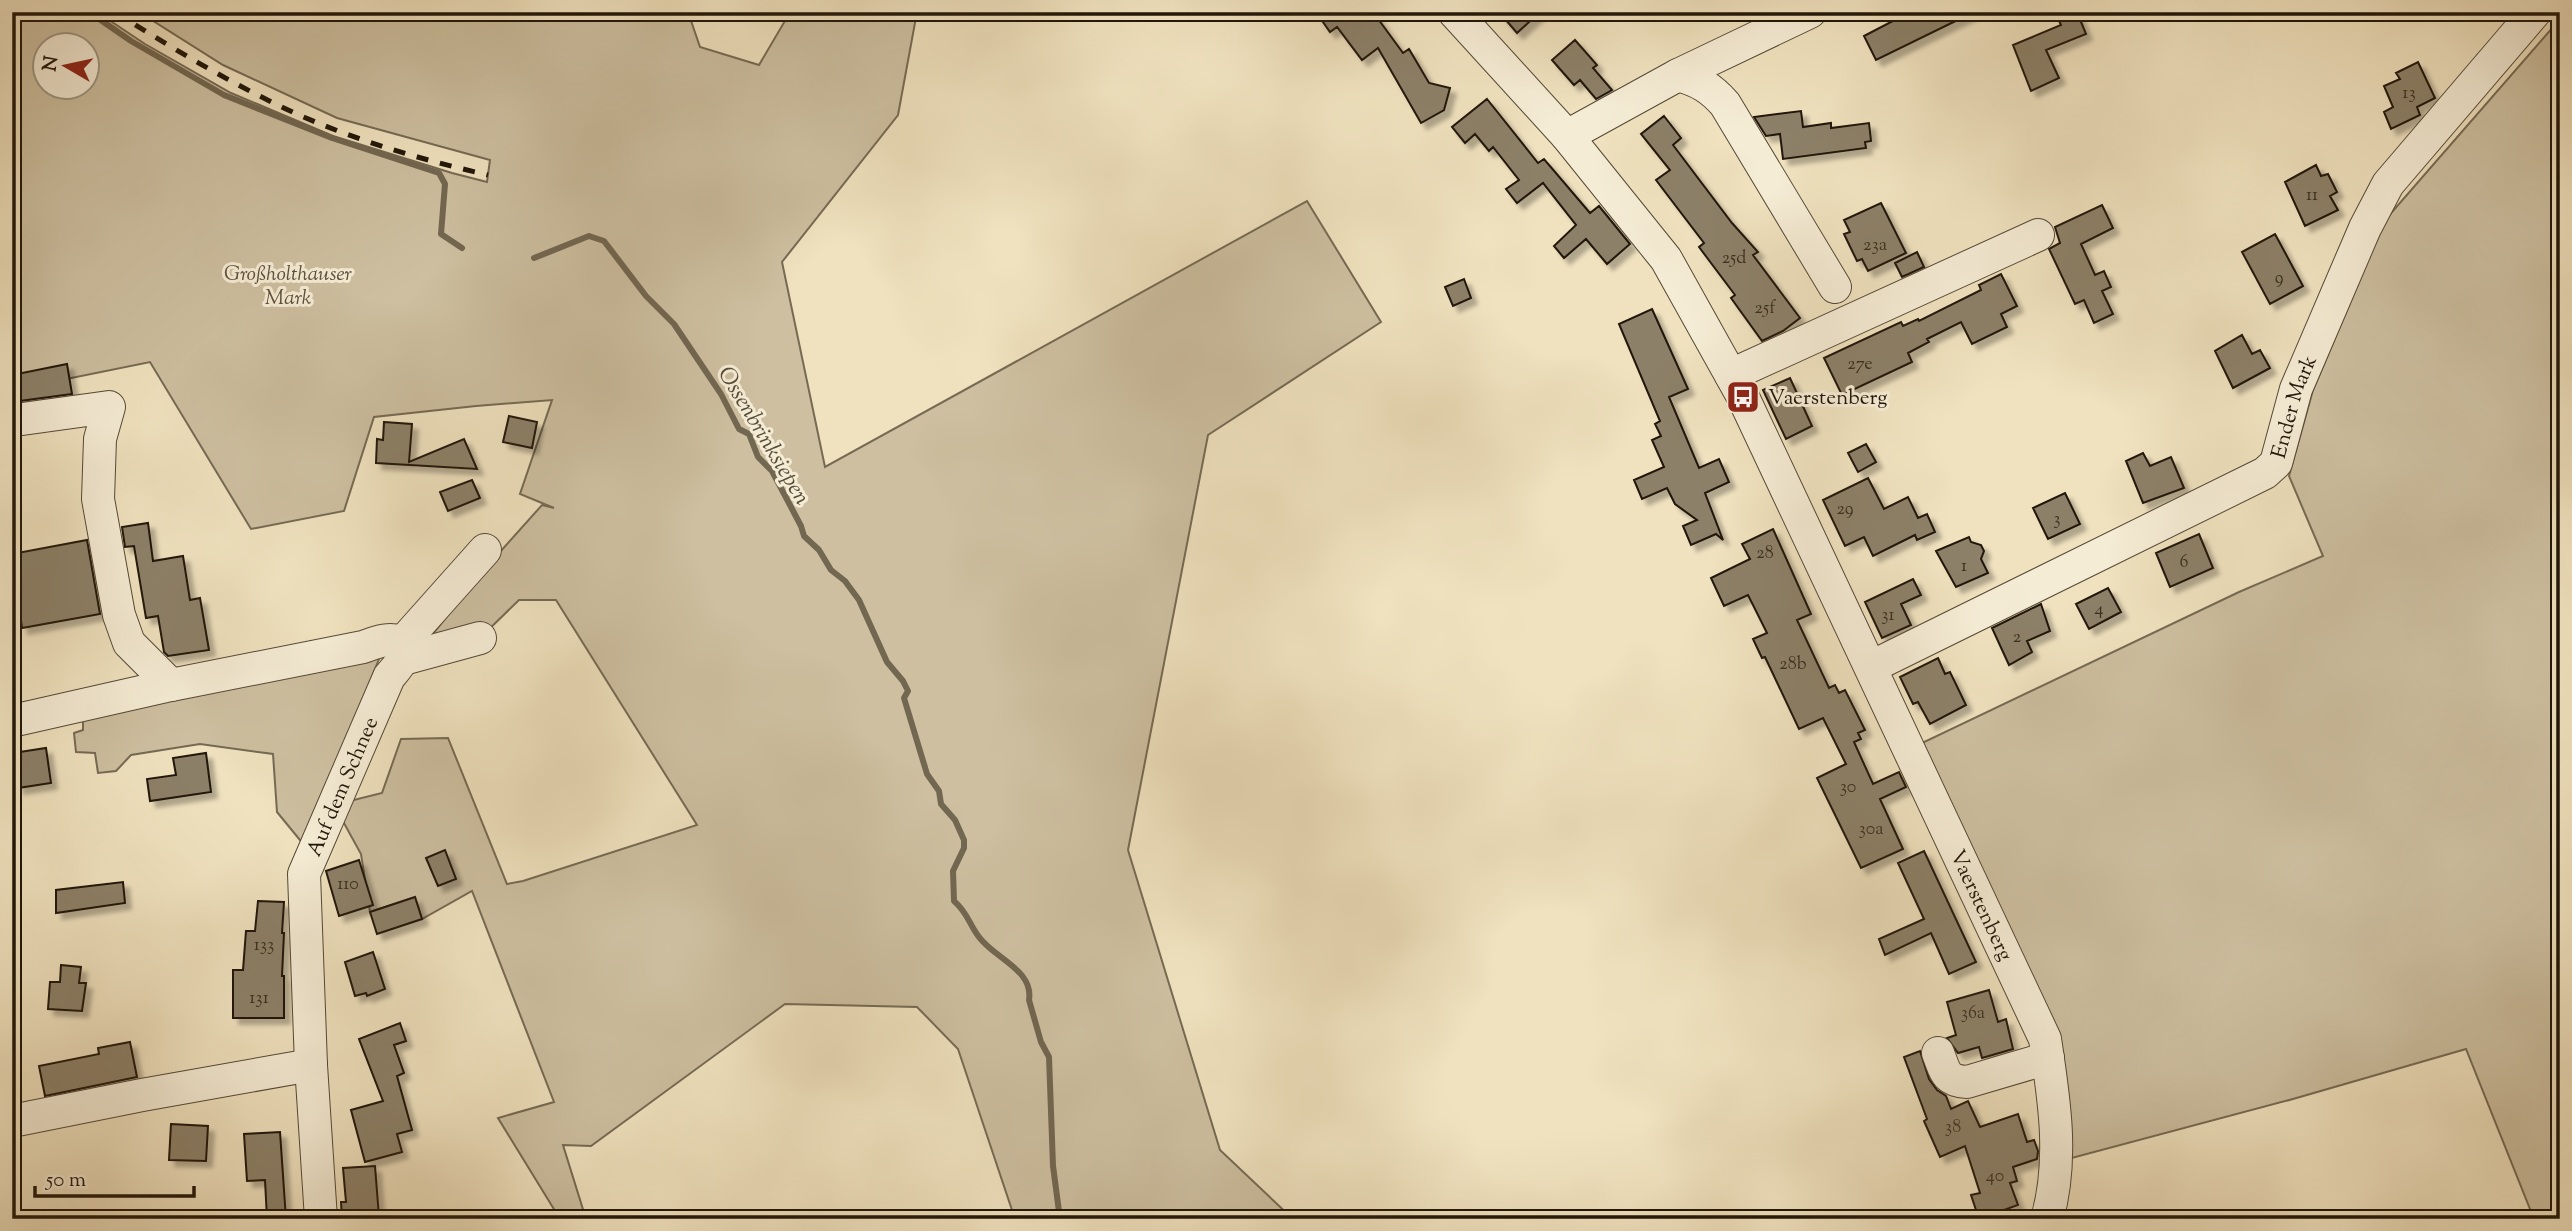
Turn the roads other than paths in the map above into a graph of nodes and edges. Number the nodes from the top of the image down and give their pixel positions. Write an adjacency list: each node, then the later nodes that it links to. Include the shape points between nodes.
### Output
1 (1454, 12): 5 (street, Vaerstenberg)
2 (1810, 12): 4 (street)
3 (2535, 12): 13 (street, Ender Mark, via 2388,184 2296,389 2276,463 2265,473)
4 (1678, 75): 5 (street); 7 (street, via 1705,85 1725,104)
5 (1567, 136): 8 (street, Vaerstenberg, via 1665,259)
6 (2038, 235): 8 (street)
7 (1835, 287)
8 (1731, 375): 13 (street, Vaerstenberg)
9 (15, 420): 14 (street, via 109,407 100,439 98,499 119,615 129,643)
10 (485, 550): 12 (street, Auf dem Schnee)
11 (480, 638): 12 (street)
12 (403, 651): 14 (street, via 392,639); 18 (street, Auf dem Schnee, via 305,867)
13 (1871, 667): 17 (street, Vaerstenberg, via 2045,1039)
14 (171, 685): 15 (street)
15 (12, 720)
16 (1938, 1052): 17 (street, via 1947,1075 1954,1082 1967,1083)
17 (2048, 1058): 21 (street, Vaerstenberg, via 2056,1163)
18 (311, 1065): 19 (street); 20 (street, Auf dem Schnee)
19 (12, 1121)
20 (321, 1219)
21 (2047, 1219)

